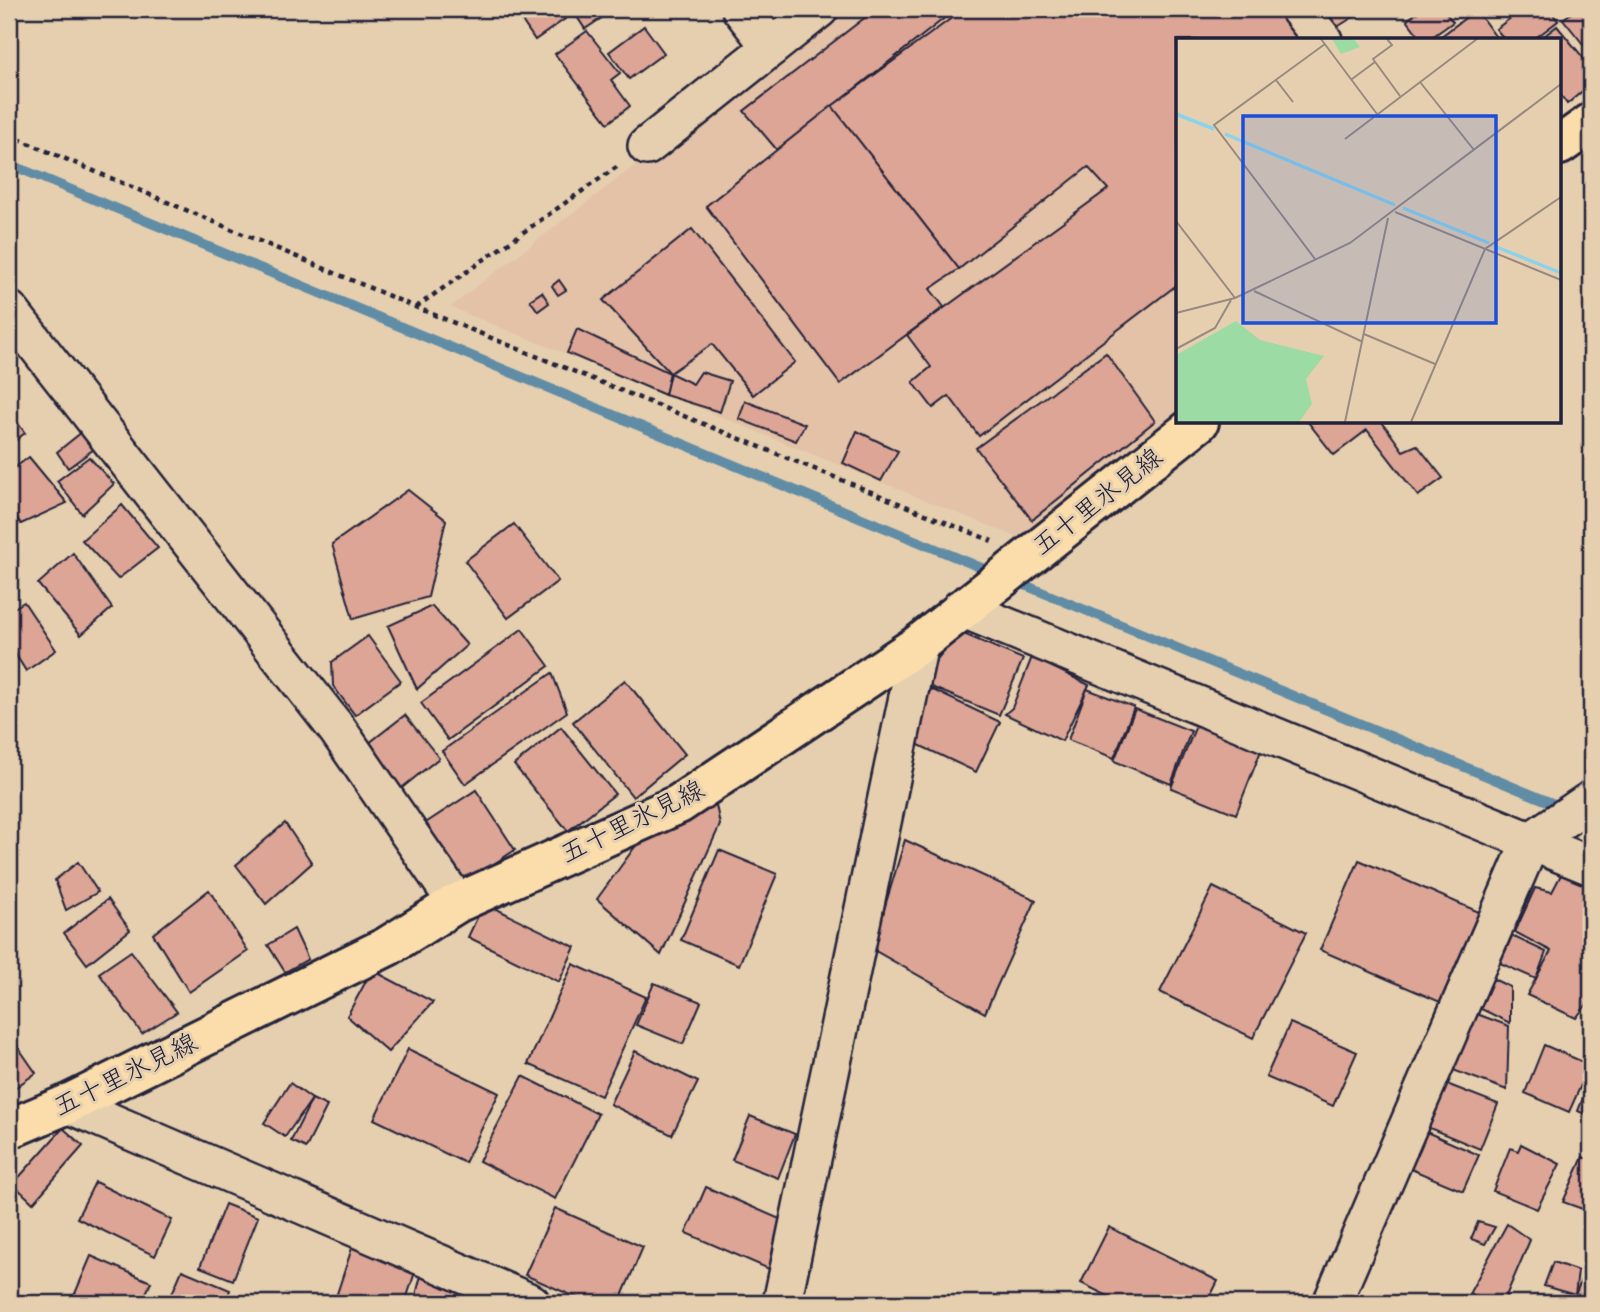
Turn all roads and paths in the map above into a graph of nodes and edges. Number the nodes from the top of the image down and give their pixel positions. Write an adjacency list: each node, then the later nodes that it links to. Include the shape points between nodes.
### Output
1 (741, 9): 5 (street)
2 (819, 9): 5 (street)
3 (1299, 9): 4 (street)
4 (1321, 38)
5 (771, 47): 9 (street)
6 (1591, 123): 8 (main road)
7 (9, 135): 10 (path)
8 (1562, 144)
9 (647, 146): 10 (path)
10 (415, 307): 13 (path)
11 (9, 310): 19 (street, via 337,729)
12 (1196, 424): 13 (main road, 五十里氷見線)
13 (1029, 555): 14 (main road, 五十里氷見線)
14 (961, 608): 15 (main road, 五十里氷見線); 17 (street)
15 (919, 644): 19 (main road, 五十里氷見線, via 679,804); 23 (street)
16 (1591, 800): 17 (street)
17 (1531, 841): 18 (street); 24 (street)
18 (1591, 866)
19 (457, 903): 20 (main road, 五十里氷見線, via 388,946)
20 (68, 1104): 21 (main road, 五十里氷見線); 22 (street)
21 (9, 1129)
22 (531, 1303)
23 (782, 1303)
24 (1332, 1303)

